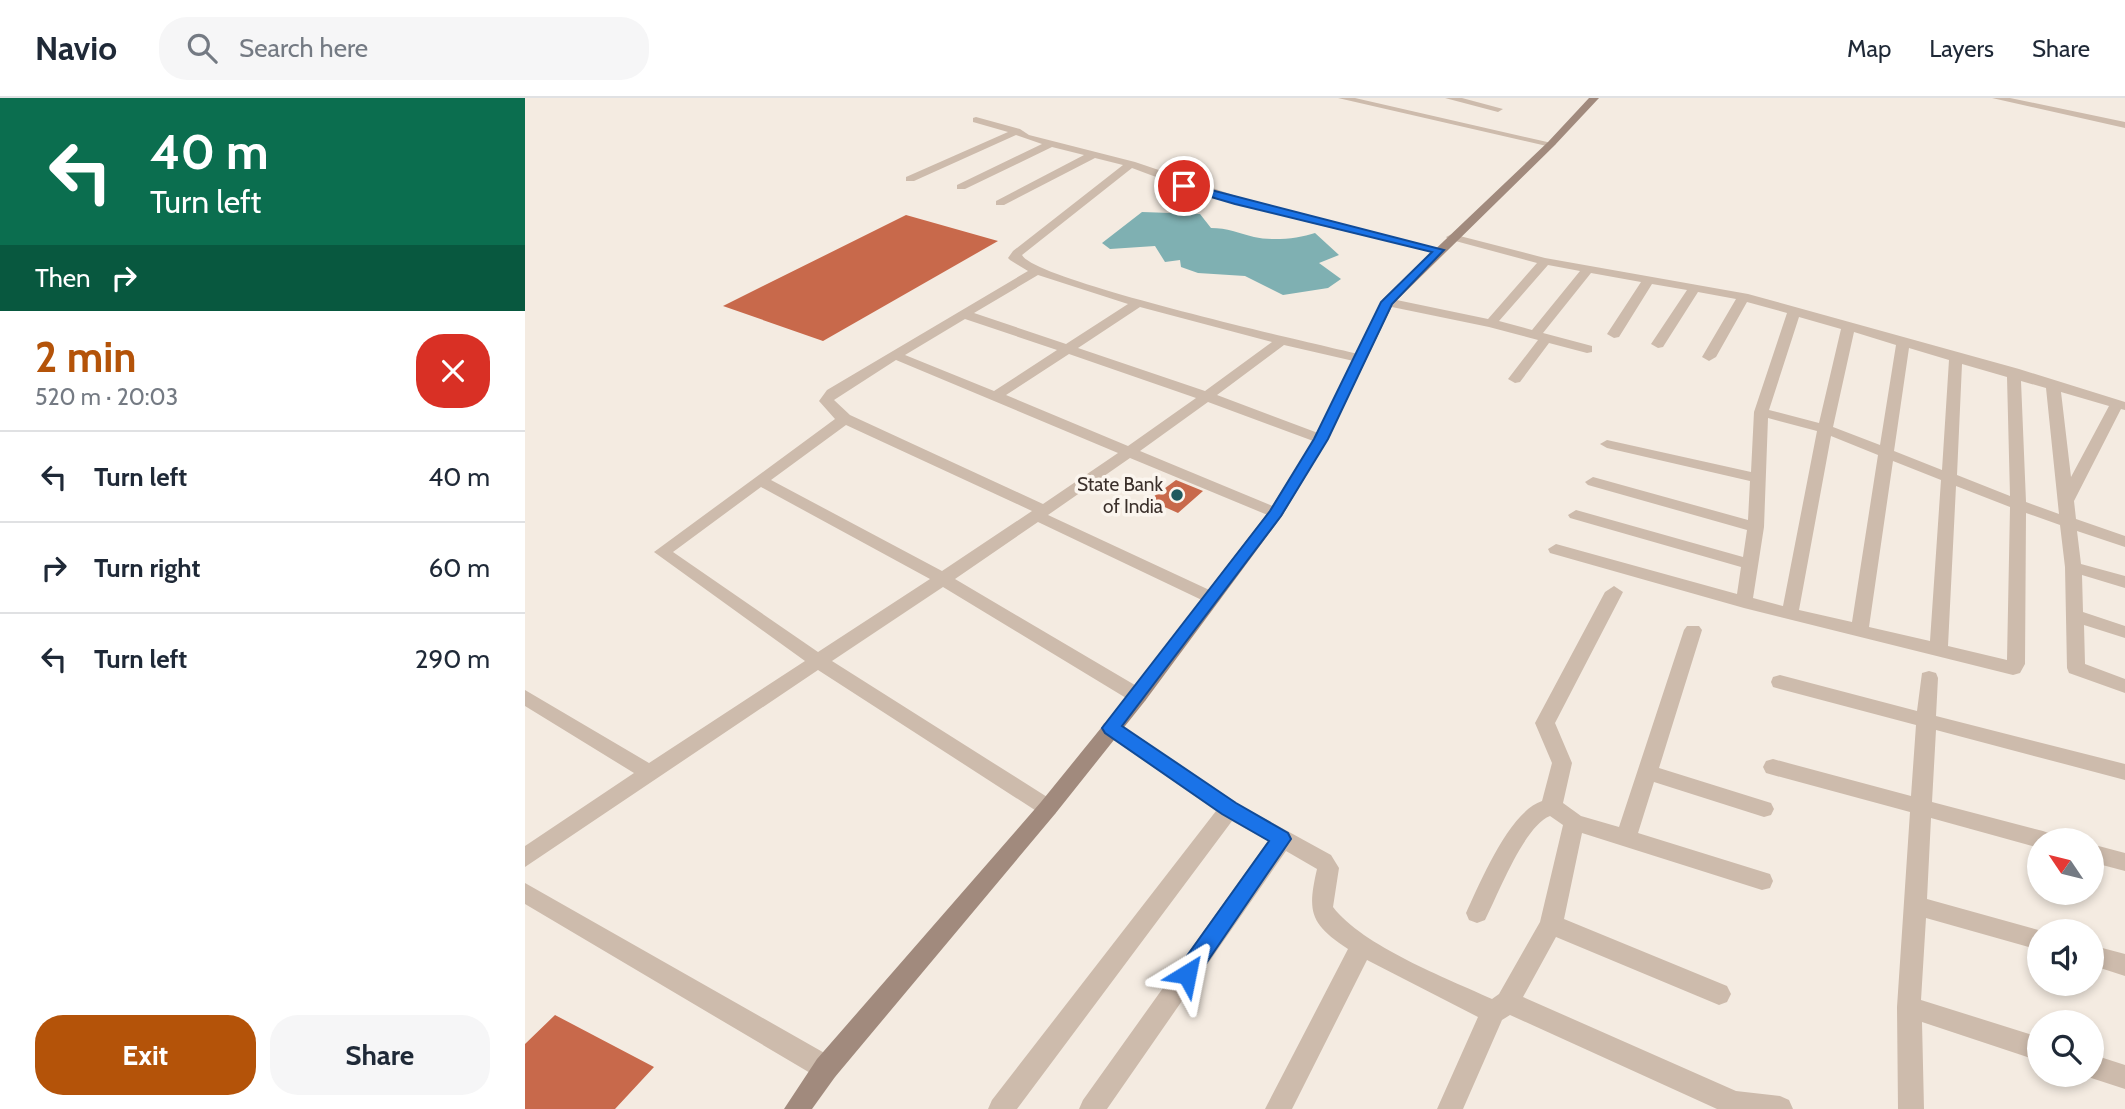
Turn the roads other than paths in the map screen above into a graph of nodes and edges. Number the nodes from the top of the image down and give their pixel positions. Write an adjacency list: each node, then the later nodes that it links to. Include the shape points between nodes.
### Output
1 (1343, 98): 5 (street)
2 (1450, 98): 8 (street, via 1501,106)
3 (1594, 98): 11 (street)
4 (1997, 98): 7 (street)
5 (1360, 100): 8 (street)
6 (976, 120): 9 (street)
7 (2125, 125)
8 (1474, 128): 11 (street)
9 (1017, 131): 10 (street); 14 (street)
10 (1052, 143): 12 (street); 15 (street)
11 (1551, 144): 17 (street)
12 (1094, 154): 13 (street); 16 (street)
13 (1131, 164): 18 (street, via 1239,202); 21 (street, via 1017,253 1017,262)
14 (910, 179)
15 (961, 187)
16 (1000, 203)
17 (1452, 237): 18 (street); 19 (street)
18 (1439, 250): 26 (street)
19 (1545, 261): 20 (street); 29 (street)
20 (1588, 269): 22 (street); 32 (street)
21 (1037, 271): 25 (street); 28 (street)
22 (1648, 281): 23 (street); 31 (street)
23 (1695, 289): 24 (street); 35 (street)
24 (1744, 298): 27 (street); 40 (street)
25 (1140, 302): 33 (street); 36 (street)
26 (1387, 302): 29 (street); 41 (street)
27 (1794, 312): 30 (street); 48 (street)
28 (964, 314): 36 (street); 38 (street)
29 (1491, 323): 32 (street)
30 (1848, 328): 34 (street); 50 (street)
31 (1614, 334)
32 (1541, 336): 37 (street); 43 (street)
33 (1281, 341): 41 (street); 46 (street)
34 (1903, 341): 39 (street); 54 (street)
35 (1658, 344)
36 (1069, 349): 45 (street); 46 (street)
37 (1587, 349)
38 (895, 355): 45 (street); 49 (street, via 827,397)
39 (1956, 356): 42 (street); 55 (street)
40 (1709, 357)
41 (1358, 358): 51 (street)
42 (2014, 372): 44 (street); 60 (street)
43 (1515, 379)
44 (2053, 384): 47 (street); 59 (street)
45 (995, 396): 53 (street)
46 (1208, 397): 51 (street); 53 (street)
47 (2121, 405): 59 (street)
48 (1761, 412): 50 (street); 56 (street)
49 (844, 418): 57 (street); 61 (street)
50 (1825, 429): 54 (street); 75 (street)
51 (1321, 439): 62 (street)
52 (1607, 444): 56 (street)
53 (1134, 452): 61 (street); 62 (street)
54 (1887, 452): 55 (street); 78 (street)
55 (1947, 476): 60 (street); 80 (street)
56 (1760, 479): 65 (street)
57 (760, 480): 70 (street); 81 (street, via 662,552)
58 (1593, 482): 65 (street)
59 (2066, 502): 64 (street)
60 (2018, 505): 64 (street); 80 (street, via 2016,664 2008,668)
61 (1040, 513): 70 (street); 73 (street)
62 (1276, 513): 73 (street)
63 (1576, 515): 68 (street)
64 (2068, 521): 66 (street); 69 (street)
65 (1756, 527): 68 (street)
66 (2125, 542)
67 (1556, 549): 74 (street)
68 (1750, 564): 74 (street)
69 (2073, 567): 71 (street); 76 (street)
70 (941, 578): 81 (street); 85 (street)
71 (2125, 582)
72 (1614, 592): 94 (street, via 1545,723 1562,763)
73 (1212, 598): 85 (street)
74 (1744, 602): 75 (street)
75 (1790, 613): 78 (street)
76 (2073, 615): 79 (street); 84 (street, via 2076,668)
77 (1693, 630): 91 (street)
78 (1860, 630): 80 (street)
79 (2125, 632)
80 (1939, 649)
81 (818, 661): 90 (street); 93 (street)
82 (1929, 678): 87 (street)
83 (1780, 682): 87 (street)
84 (2125, 685)
85 (1138, 696): 88 (street)
86 (525, 697): 90 (street)
87 (1926, 721): 92 (street); 95 (street)
88 (1111, 728): 93 (street); 96 (street)
89 (1773, 767): 95 (street)
90 (648, 772): 103 (street)
91 (1647, 772): 97 (street); 100 (street)
92 (2125, 772)
93 (1048, 808): 118 (street)
94 (1554, 808): 98 (street); 108 (street, via 1536,814 1523,830)
95 (1921, 808): 99 (street); 107 (street)
96 (1229, 809): 101 (street); 123 (street)
97 (1764, 809)
98 (1574, 822): 100 (street); 109 (street)
99 (2027, 836)
100 (1626, 838): 105 (street)
101 (1282, 839): 111 (street, via 1327,865 1323,913); 124 (street)
102 (2104, 856): 104 (street)
103 (525, 858)
104 (2125, 862)
105 (1762, 881)
106 (525, 893): 118 (street)
107 (1915, 905): 110 (street); 116 (street)
108 (1477, 913)
109 (1551, 925): 114 (street); 115 (street)
110 (2027, 937)
111 (1361, 946): 115 (street); 125 (street)
112 (2104, 959): 113 (street)
113 (2125, 965)
114 (1719, 994)
115 (1500, 1007): 121 (street); 126 (street)
116 (1909, 1007): 117 (street); 128 (street)
117 (2027, 1045)
118 (826, 1068): 122 (street)
119 (2104, 1070): 120 (street)
120 (2125, 1077)
121 (1735, 1107): 127 (street)
122 (797, 1109)
123 (1001, 1109)
124 (1092, 1109)
125 (1278, 1109)
126 (1450, 1109)
127 (1780, 1109)
128 (1910, 1109)

